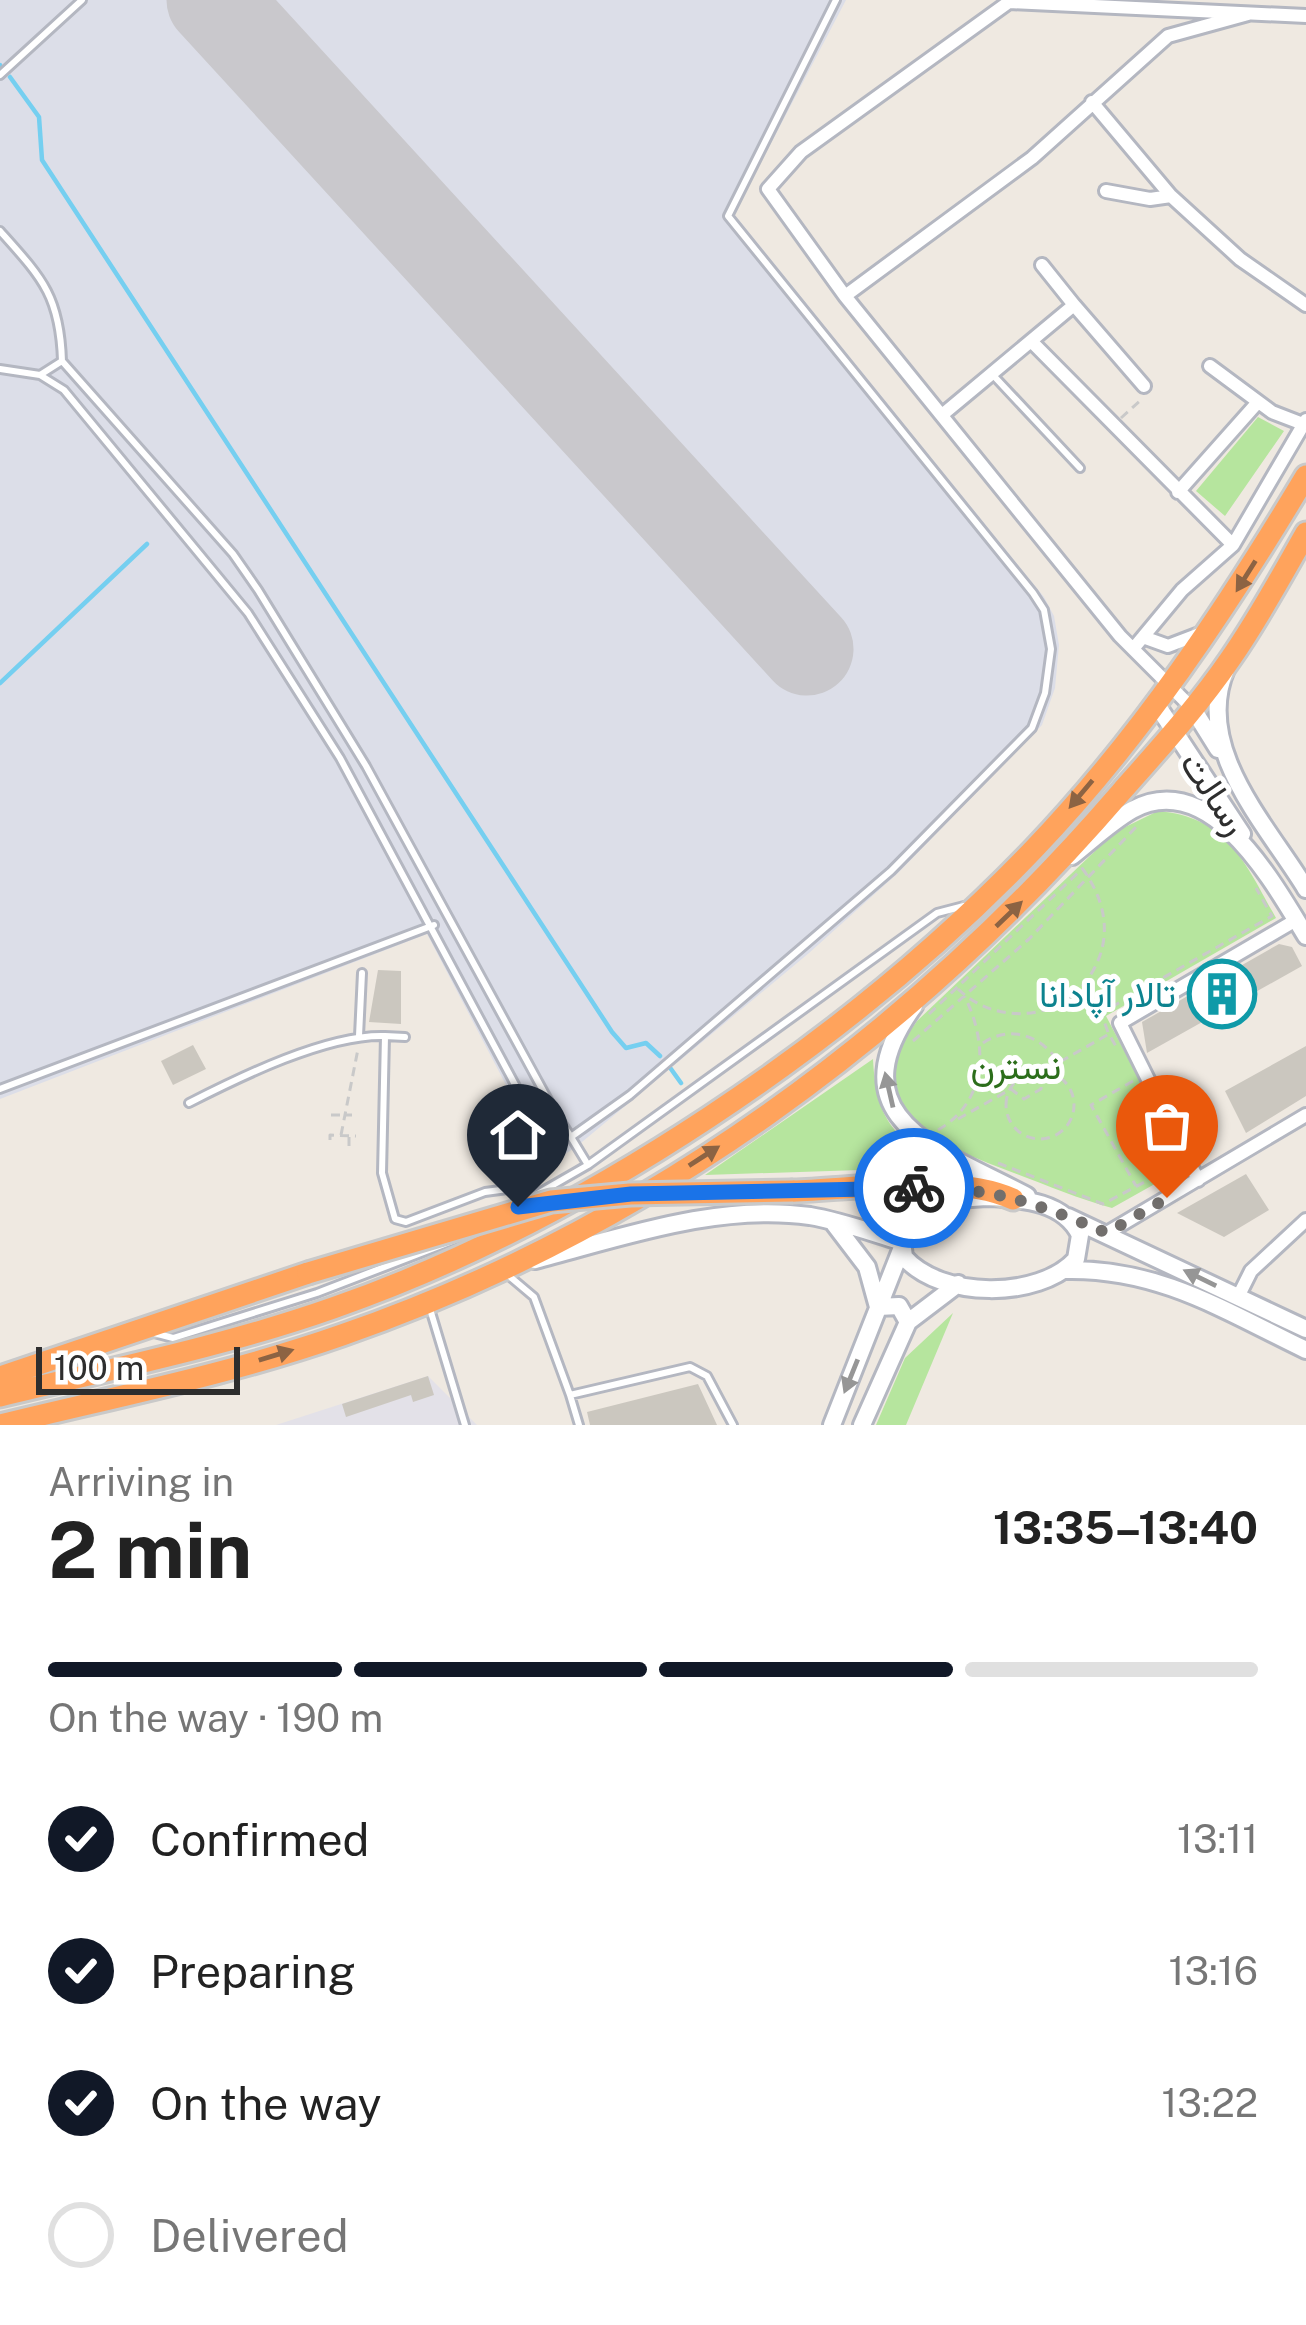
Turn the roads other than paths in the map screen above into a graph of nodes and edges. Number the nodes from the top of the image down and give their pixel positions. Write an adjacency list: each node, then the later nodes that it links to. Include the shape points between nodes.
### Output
1 (82, 0): 5 (lane)
2 (836, 0): 52 (lane, via 728,216 1034,593 1048,628 1045,693 1032,728 891,871)
3 (1248, 7): 4 (street); 6 (street, via 1168,36); 11 (street, via 1009,2 898,80 801,152 768,189)
4 (1306, 16)
5 (0, 76)
6 (1092, 102): 8 (street); 11 (street, via 1032,158)
7 (1106, 191): 8 (street)
8 (1171, 196): 13 (street)
9 (0, 231): 15 (lane, via 52,294)
10 (1042, 265): 12 (street)
11 (845, 296): 22 (street)
12 (1074, 305): 14 (street); 20 (street)
13 (1306, 305)
14 (1031, 341): 18 (street); 26 (street)
15 (62, 361): 19 (lane); 50 (lane, via 258,590 365,766)
16 (1210, 366): 21 (street)
17 (0, 369): 19 (lane)
18 (992, 374): 22 (street); 24 (lane)
19 (40, 375): 41 (lane, via 79,406 248,613)
20 (1144, 386)
21 (1258, 402): 23 (street); 26 (street)
22 (942, 415): 31 (street)
23 (1305, 422): 28 (street)
24 (1080, 468)
25 (1306, 476): 29 (highway, one-way to 29)
26 (1178, 492): 28 (street)
27 (1306, 533): 32 (highway)
28 (1233, 544): 30 (street)
29 (1209, 630): 30 (street, via 1168,646); 33 (highway)
30 (1143, 637): 31 (street)
31 (1133, 649): 33 (street)
32 (1230, 659): 34 (highway); 36 (main road, رسالت, via 1216,721)
33 (1163, 696): 34 (street); 35 (main road, رسالت); 40 (highway, one-way to 40)
34 (1193, 709): 35 (highway); 36 (main road)
35 (1173, 732): 37 (main road, رسالت); 38 (highway)
36 (1225, 759): 39 (main road, رسالت)
37 (1256, 854): 38 (main road, رسالت, via 1212,817 1161,803 1135,808); 42 (main road, رسالت)
38 (1071, 864): 44 (highway, one-way to 38, via 952,981)
39 (1306, 889)
40 (979, 902): 53 (lane, via 937,913); 75 (highway, via 759,1083 603,1183 473,1251 334,1308)
41 (434, 926): 48 (lane); 50 (lane, via 527,1107)
42 (1301, 928): 54 (street, via 1120,1023)
43 (362, 973): 45 (lane)
44 (925, 990): 57 (main road, one-way to 44, via 922,1142 894,1111 884,1067 900,1024); 63 (highway, one-way to 44, via 619,1212 692,1165)
45 (359, 1036): 46 (lane); 49 (lane)
46 (385, 1036): 47 (lane); 56 (lane, via 382,1173 395,1219 406,1222 485,1192 516,1188)
47 (405, 1037)
48 (0, 1089)
49 (188, 1103)
50 (549, 1110): 52 (lane)
51 (1306, 1115): 54 (street)
52 (571, 1137): 53 (lane)
53 (588, 1165): 56 (lane)
54 (1198, 1180): 61 (street)
55 (1013, 1199): 57 (main road); 62 (main road, via 932,1205 909,1219); 71 (highway, bridge, via 954,1187 550,1201)
56 (526, 1200): 71 (lane, via 448,1245 317,1293 173,1338)
57 (1044, 1205): 58 (main road)
58 (1067, 1217): 61 (main road); 64 (main road, via 1081,1244)
59 (1306, 1220): 67 (street, via 1251,1271)
60 (831, 1221): 62 (main road); 63 (main road, via 768,1214 687,1222); 68 (main road, via 867,1267)
61 (1107, 1233): 67 (main road, one-way to 61)
62 (900, 1245): 65 (main road, via 919,1271); 68 (main road)
63 (500, 1270): 66 (highway); 74 (lane, via 534,1297)
64 (1066, 1270): 65 (main road, via 1021,1285); 67 (main road, via 1134,1273)
65 (958, 1284): 69 (main road)
66 (428, 1300): 76 (highway, one-way to 66, via 222,1372); 77 (lane)
67 (1234, 1305): 70 (main road); 72 (main road)
68 (878, 1307): 69 (main road, via 898,1306); 80 (main road, one-way to 80)
69 (908, 1322): 81 (main road)
70 (1306, 1329)
71 (142, 1330): 73 (highway)
72 (1306, 1350)
73 (0, 1377)
74 (570, 1395): 78 (lane); 79 (lane, via 691,1367 707,1376)
75 (0, 1396)
76 (0, 1425)
77 (465, 1425)
78 (579, 1425)
79 (733, 1425)
80 (832, 1425)
81 (862, 1425)

